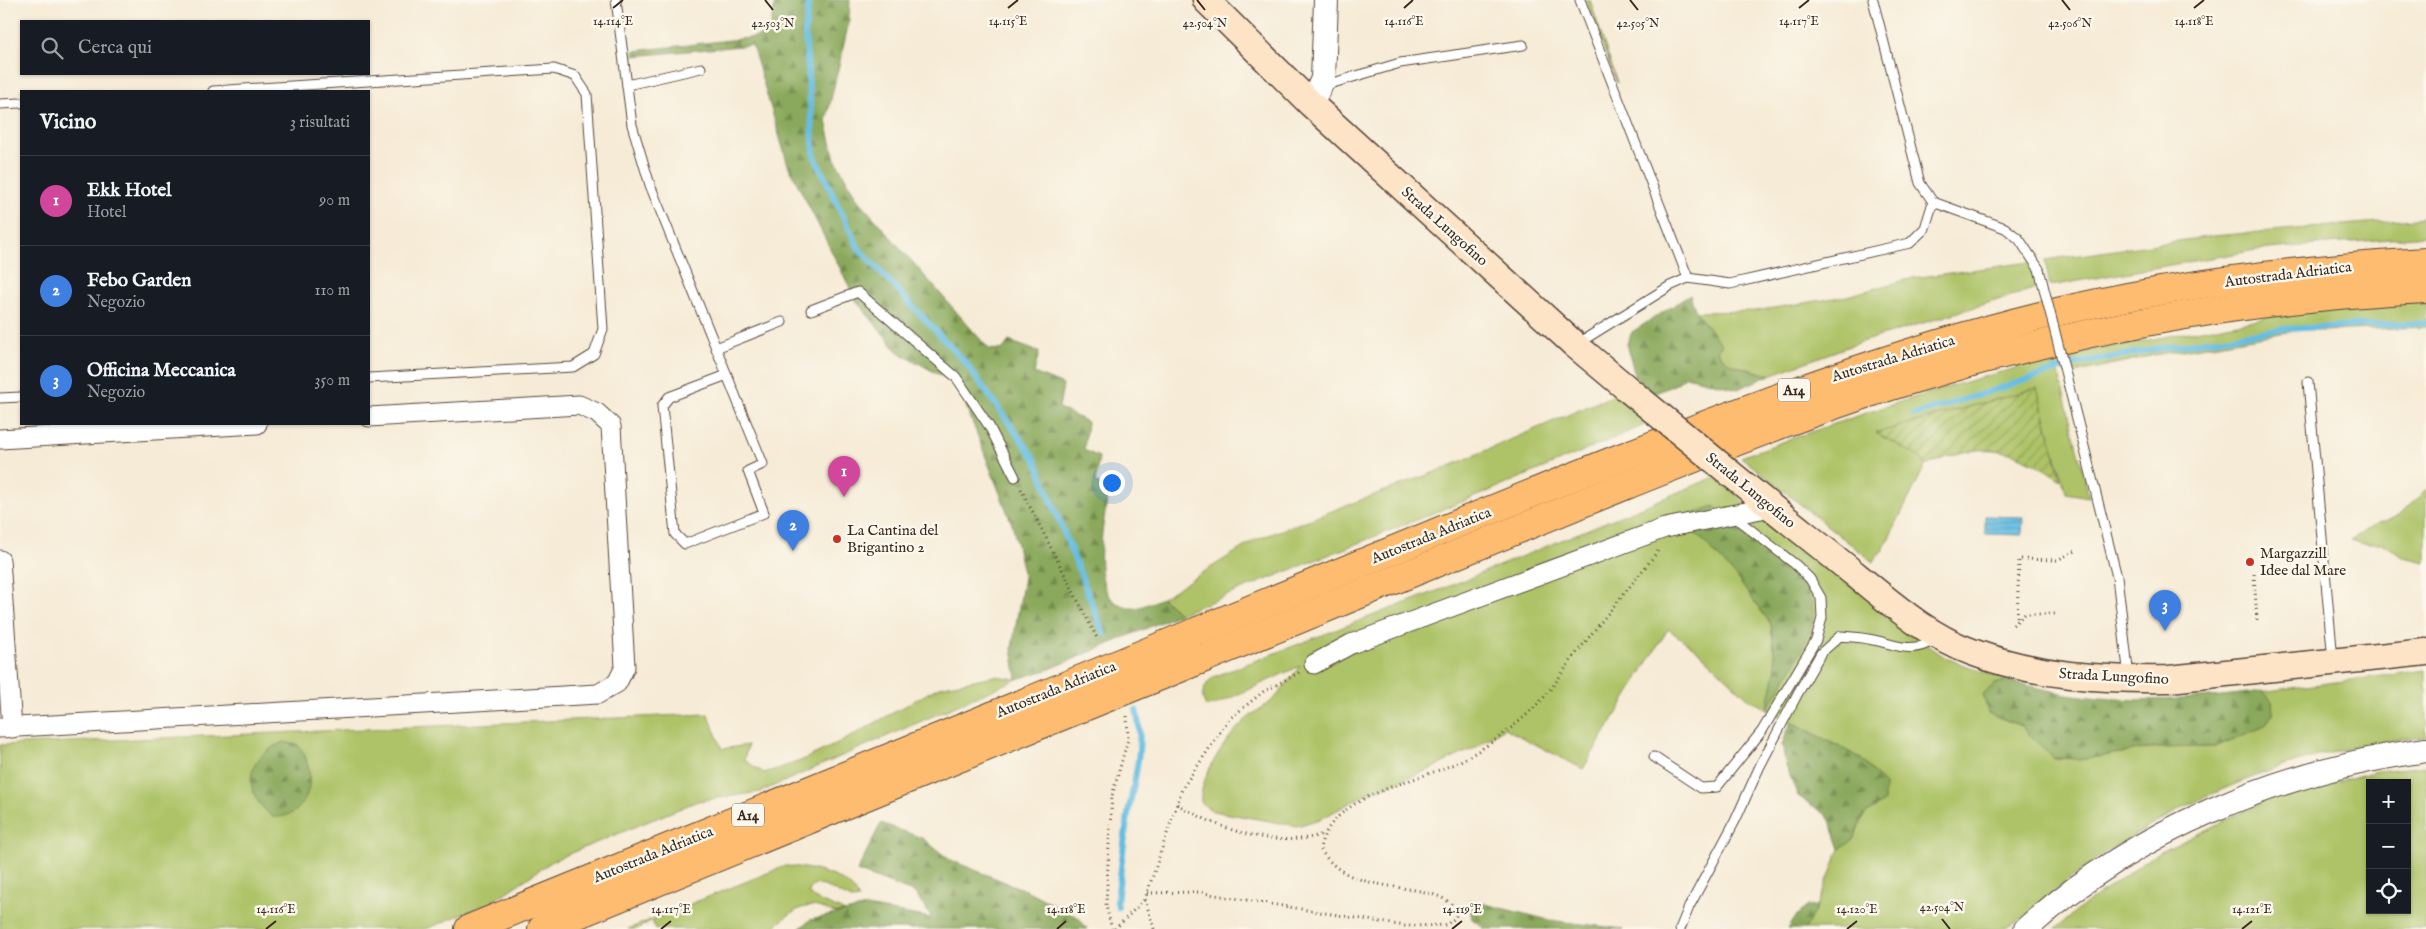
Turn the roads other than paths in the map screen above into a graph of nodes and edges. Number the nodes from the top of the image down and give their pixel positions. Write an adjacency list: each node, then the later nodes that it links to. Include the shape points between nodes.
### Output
1 (616, 0): 8 (lane)
2 (1206, 0): 10 (main road, Strada Lungofino)
3 (1326, 0): 10 (street, via 1323,79)
4 (1580, 0): 15 (lane)
5 (1873, 0): 13 (lane, via 1920,183)
6 (1523, 44): 10 (lane, via 1400,63)
7 (701, 68): 8 (lane)
8 (627, 85): 20 (lane, via 632,126 650,185)
9 (228, 90): 22 (lane, via 554,69 575,76 587,94 603,329 594,354 573,367)
10 (1316, 95): 19 (main road, Strada Lungofino)
11 (20, 103): 12 (lane)
12 (0, 104)
13 (1933, 202): 15 (lane, via 1925,228 1910,243 1730,284); 37 (lane, bridge, via 2005,228 2024,246 2040,269 2118,578)
14 (2426, 262): 42 (highway, Autostrada Adriatica / A14, bridge, via 2329,268 2173,289 2042,315 1913,350 1746,408)
15 (1688, 278): 19 (lane)
16 (2426, 289): 43 (highway, Autostrada Adriatica / A14, bridge, via 2342,294 2186,315 2049,342 1918,378 1770,428)
17 (811, 310): 29 (lane, via 858,292 956,377 989,426)
18 (782, 322): 20 (lane)
19 (1575, 345): 30 (main road, Strada Lungofino, bridge)
20 (716, 348): 21 (lane)
21 (727, 375): 21 (lane, via 763,464 748,471 764,512 684,544 675,534 662,406 669,397)
22 (370, 378)
23 (2308, 382): 35 (lane)
24 (20, 397): 25 (lane)
25 (0, 398)
26 (370, 417): 38 (street, via 579,405 597,412 611,426 625,667 617,683 598,694)
27 (240, 425): 28 (street)
28 (0, 439)
29 (1015, 477)
30 (1762, 500): 31 (street); 33 (main road, Strada Lungofino, via 1911,618)
31 (1731, 514): 36 (street, via 1672,527 1351,644); 40 (lane, via 1810,579 1821,598 1822,618 1816,640 1762,731 1717,787 1701,788)
32 (0, 560): 38 (street)
33 (1940, 637): 37 (main road, Strada Lungofino, via 1971,652 2025,669); 44 (lane, via 1925,646 1906,649 1869,639 1840,636 1821,654 1760,766)
34 (2426, 652): 35 (main road, Strada Lungofino)
35 (2333, 663): 37 (main road, Strada Lungofino, via 2208,677)
36 (1314, 664)
37 (2129, 680)
38 (6, 728)
39 (2426, 750): 41 (street, via 2307,774 2196,818 2115,861)
40 (1654, 758)
41 (2024, 928)
42 (469, 929)
43 (542, 929)
44 (1680, 929)

